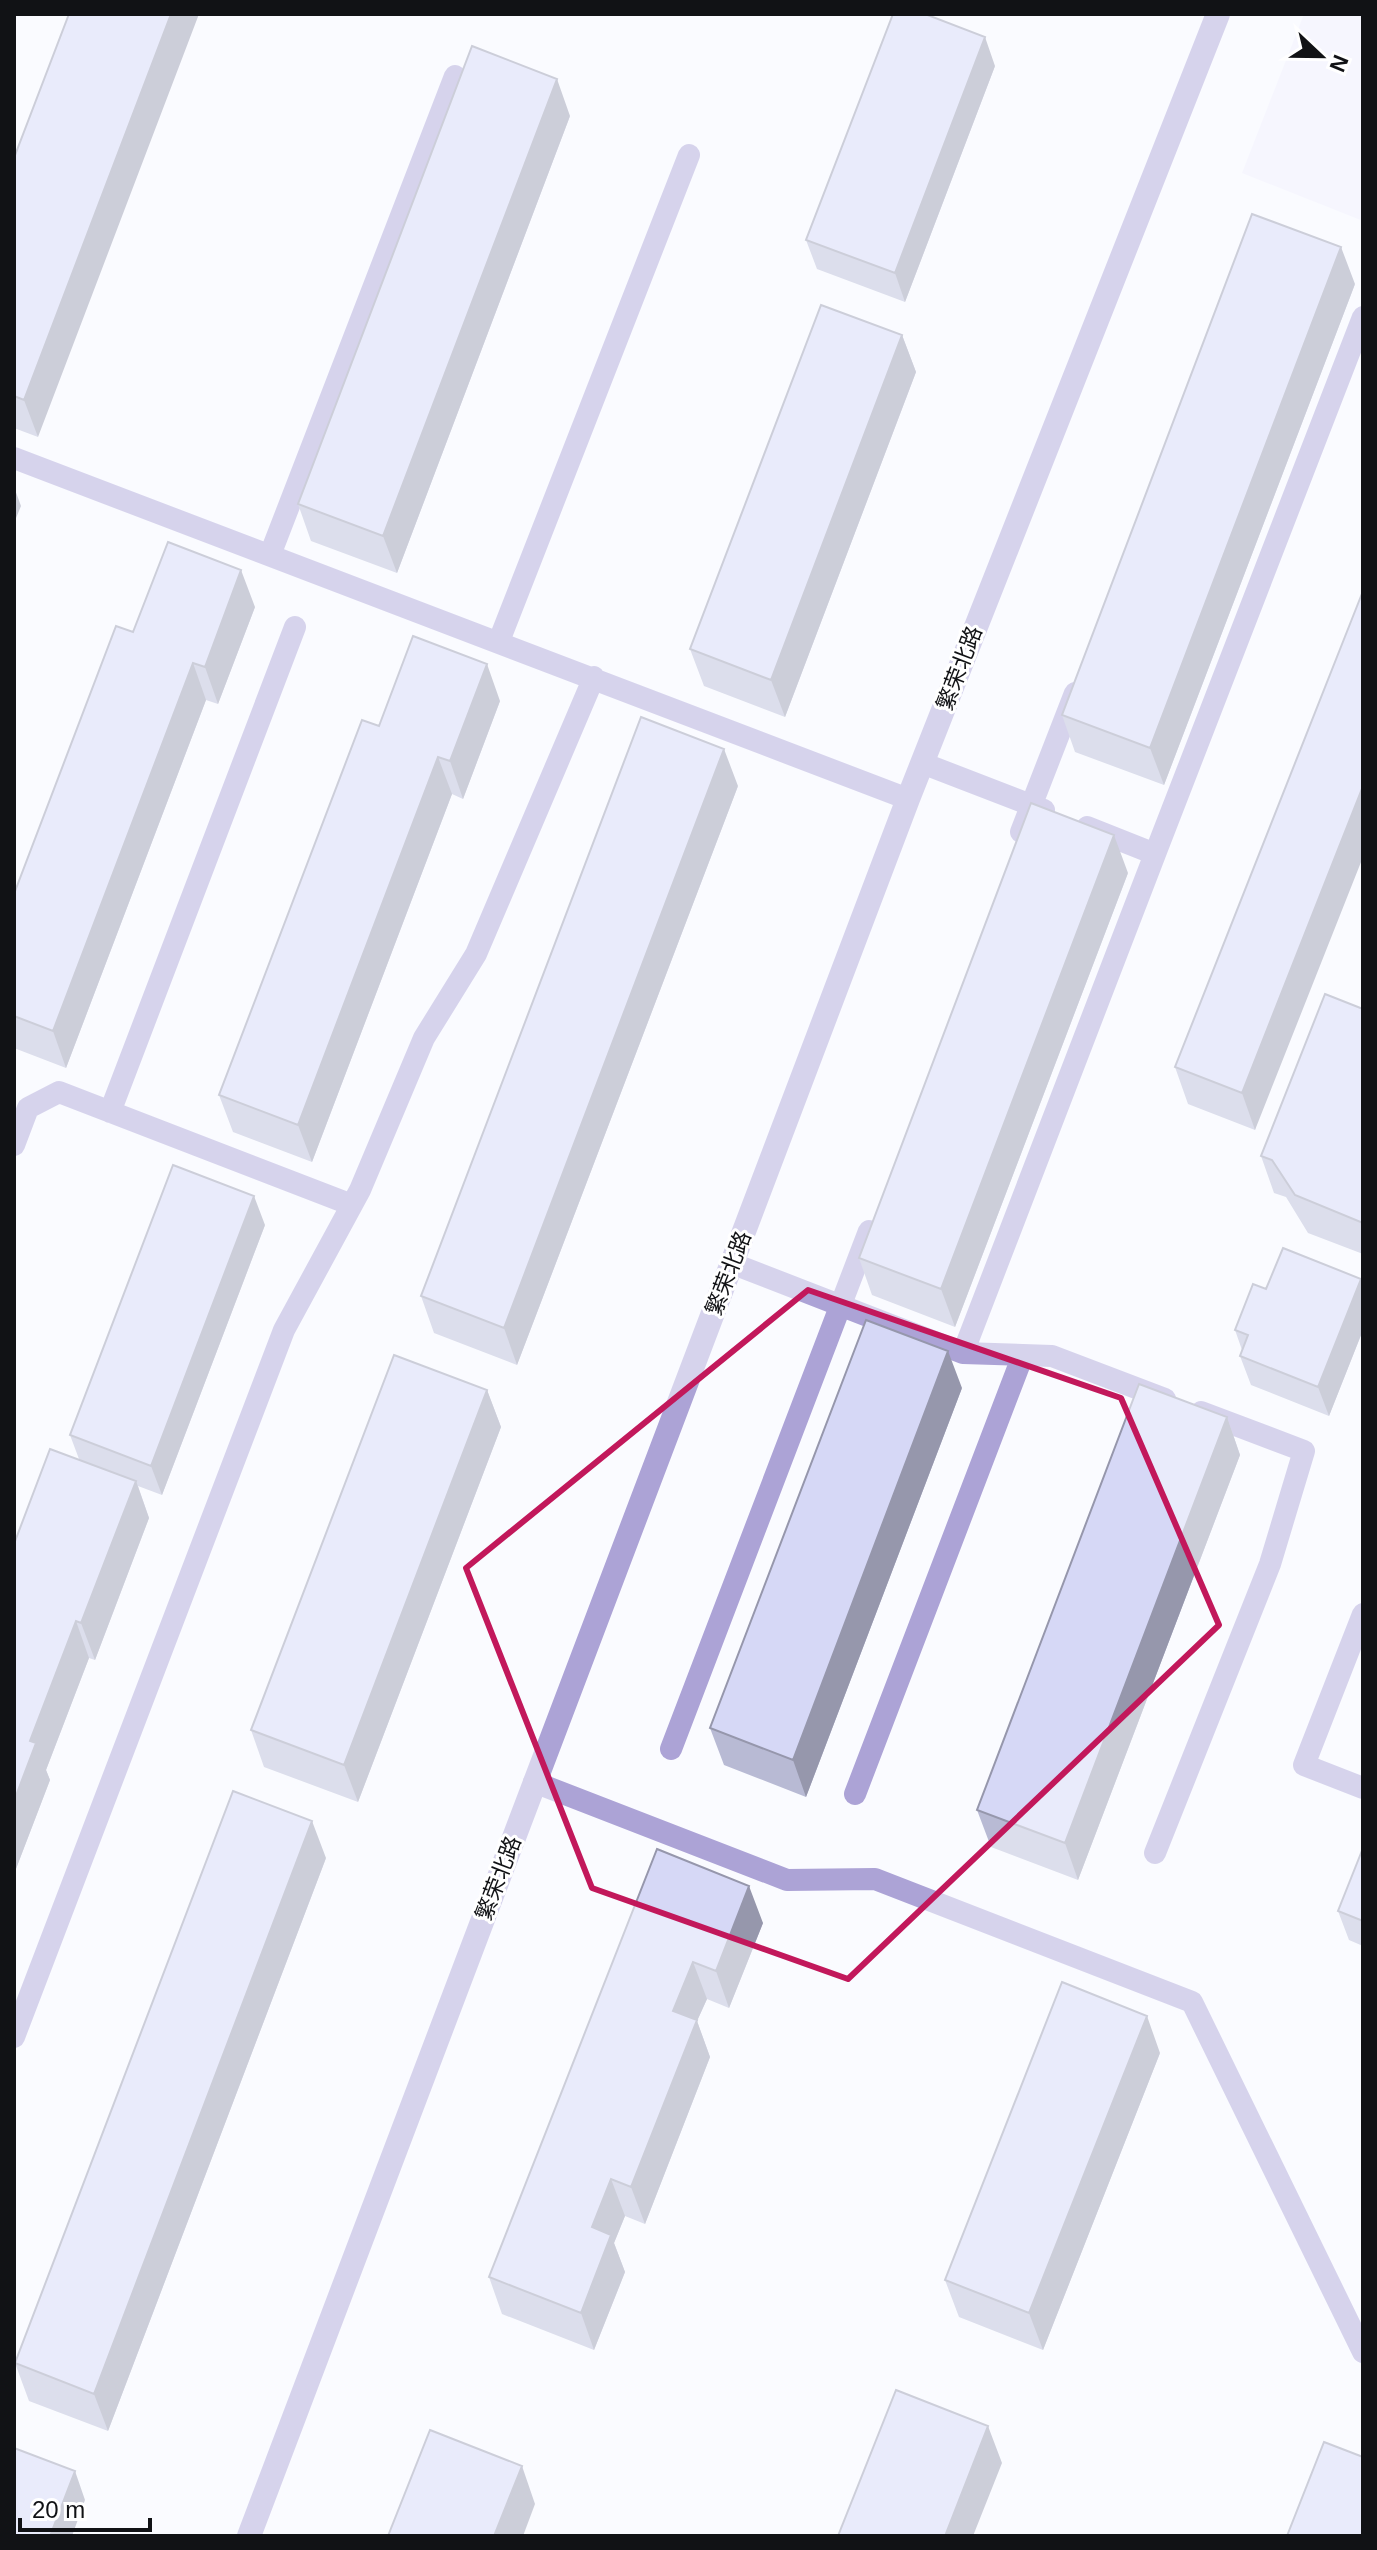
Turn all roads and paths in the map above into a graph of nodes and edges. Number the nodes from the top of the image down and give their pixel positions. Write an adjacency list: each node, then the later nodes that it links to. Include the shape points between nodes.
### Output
1 (1218, 14): 11 (street, 繁荣北路)
2 (455, 76): 6 (lane)
3 (689, 155): 8 (lane)
4 (1363, 317): 15 (lane)
5 (14, 458): 6 (lane)
6 (270, 555): 8 (lane)
7 (295, 627): 16 (lane)
8 (499, 641): 10 (lane)
9 (1082, 673): 13 (lane)
10 (594, 677): 12 (lane); 18 (lane, via 476,954 424,1038)
11 (922, 763): 12 (street, 繁荣北路); 13 (lane)
12 (908, 799): 20 (street, 繁荣北路)
13 (1032, 805): 14 (lane); 15 (lane)
14 (1015, 850)
15 (1155, 854): 22 (lane)
16 (110, 1112): 17 (lane, via 59,1092 28,1108); 18 (lane)
17 (14, 1145)
18 (352, 1205): 30 (lane, via 284,1330)
19 (874, 1218): 21 (lane)
20 (731, 1263): 21 (lane); 26 (street, 繁荣北路)
21 (840, 1306): 22 (lane); 25 (lane)
22 (963, 1353): 23 (lane)
23 (1023, 1355): 28 (lane); 29 (lane, via 1052,1356 1304,1451 1270,1564)
24 (1363, 1614): 27 (lane, via 1304,1765)
25 (671, 1749)
26 (534, 1782): 31 (lane, via 787,1880 875,1879 1192,2002); 32 (street, 繁荣北路)
27 (1363, 1788)
28 (855, 1794)
29 (1155, 1853)
30 (14, 2037)
31 (1363, 2352)
32 (249, 2536)

